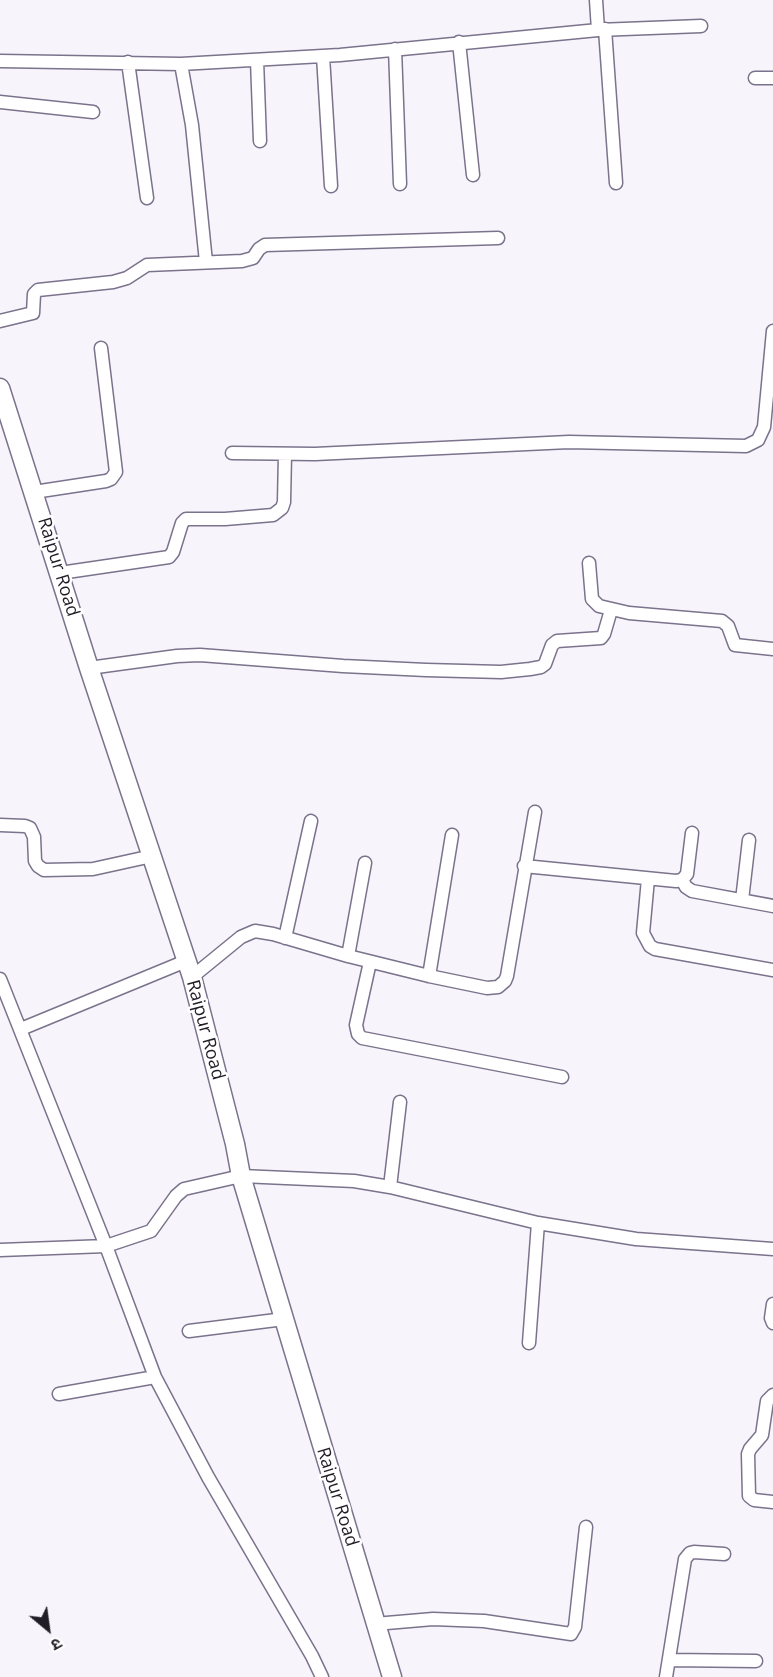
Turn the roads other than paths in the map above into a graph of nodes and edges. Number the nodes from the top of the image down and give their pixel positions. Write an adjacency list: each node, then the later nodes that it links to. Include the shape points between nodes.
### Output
1 (596, 0): 3 (street)
2 (701, 26): 3 (street)
3 (601, 29): 4 (street); 17 (street)
4 (459, 42): 5 (street); 16 (street)
5 (395, 49): 6 (street); 18 (street)
6 (323, 56): 7 (street); 19 (street)
7 (257, 60): 10 (street); 15 (street)
8 (0, 61): 9 (street)
9 (128, 62): 10 (street); 20 (street)
10 (181, 64): 22 (street, via 192,125)
11 (755, 78): 12 (street)
12 (773, 78)
13 (0, 102): 14 (street)
14 (93, 112)
15 (260, 141)
16 (473, 175)
17 (616, 183)
18 (400, 184)
19 (332, 186)
20 (147, 198)
21 (498, 238): 22 (street, via 265,245 249,260)
22 (206, 262): 23 (street, via 147,265 113,282 38,290 34,294 34,312)
23 (0, 321)
24 (773, 331): 28 (street, via 764,427 758,440 746,446 569,442)
25 (101, 348): 29 (street, via 116,472 106,481)
26 (0, 388): 29 (main road, Raipur Road)
27 (232, 453): 28 (street)
28 (285, 454): 31 (street, via 284,502 273,516 186,519 169,557)
29 (34, 492): 31 (main road, Raipur Road)
30 (589, 562): 32 (street, via 592,599 598,606)
31 (60, 573): 34 (main road, Raipur Road)
32 (611, 610): 33 (street, via 722,621 735,645); 34 (street, via 601,638 557,641 545,664 530,669 426,670 200,654)
33 (773, 649)
34 (89, 668): 41 (main road, Raipur Road)
35 (534, 812): 43 (street)
36 (311, 821): 48 (street)
37 (0, 825): 41 (street, via 30,828 36,864 44,870 93,868)
38 (692, 833): 45 (street, via 688,870)
39 (452, 835): 53 (street)
40 (749, 840): 46 (street)
41 (152, 856): 51 (main road, Raipur Road)
42 (365, 863): 49 (street)
43 (524, 866): 44 (street); 53 (street, via 505,981 494,988)
44 (648, 879): 45 (street); 52 (street, via 643,933 650,946)
45 (682, 880): 46 (street, via 688,890)
46 (742, 900): 47 (street)
47 (773, 906)
48 (285, 938): 49 (street); 51 (street, via 248,933)
49 (348, 956): 50 (street)
50 (370, 962): 53 (street); 56 (street, via 356,1025 362,1038)
51 (189, 969): 55 (street); 58 (main road, Raipur Road)
52 (773, 970)
53 (429, 976)
54 (0, 980): 55 (street)
55 (21, 1029): 61 (street)
56 (562, 1077)
57 (400, 1102): 59 (street)
58 (241, 1176): 59 (street, via 354,1181); 61 (street, via 184,1189 151,1231); 65 (main road, Raipur Road)
59 (390, 1187): 60 (street)
60 (538, 1223): 62 (street, via 636,1239); 68 (street)
61 (106, 1246): 63 (street); 69 (street)
62 (773, 1249)
63 (0, 1250)
64 (773, 1304): 66 (street)
65 (284, 1319): 67 (street); 75 (main road, Raipur Road)
66 (773, 1323)
67 (189, 1331)
68 (529, 1343)
69 (155, 1377): 70 (street); 78 (street)
70 (59, 1394)
71 (773, 1395): 72 (street, via 766,1405 762,1435 748,1454 749,1496)
72 (773, 1502)
73 (586, 1527): 75 (street, via 571,1634 433,1618)
74 (724, 1554): 76 (street, via 694,1552 685,1559)
75 (375, 1624): 79 (main road, Raipur Road)
76 (669, 1660): 77 (street); 80 (street)
77 (756, 1661)
78 (322, 1677)
79 (392, 1677)
80 (666, 1677)

